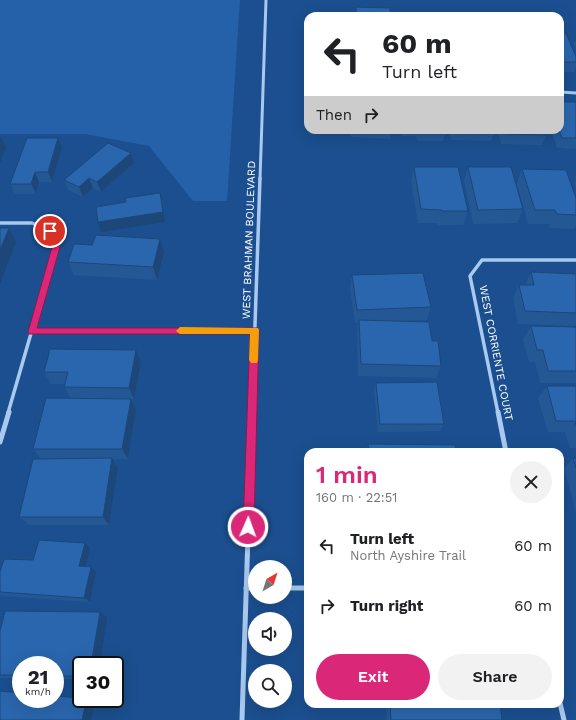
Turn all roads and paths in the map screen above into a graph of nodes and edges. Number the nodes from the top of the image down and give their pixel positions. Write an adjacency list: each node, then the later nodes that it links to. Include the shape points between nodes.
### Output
1 (266, 0): 6 (street, WEST BRAHMAN BOULEVARD)
2 (564, 92): 3 (street)
3 (576, 93)
4 (0, 223): 7 (street, via 32,223 50,231 56,247)
5 (576, 260): 9 (street, WEST CORRIENTE COURT, via 482,260 470,276)
6 (255, 330): 7 (street); 10 (street, WEST BRAHMAN BOULEVARD)
7 (32, 332): 8 (street)
8 (0, 442)
9 (505, 448)
10 (246, 588): 14 (street, WEST BRAHMAN BOULEVARD)
11 (292, 588): 12 (street)
12 (304, 588)
13 (561, 708): 15 (street)
14 (242, 720)
15 (564, 720)

